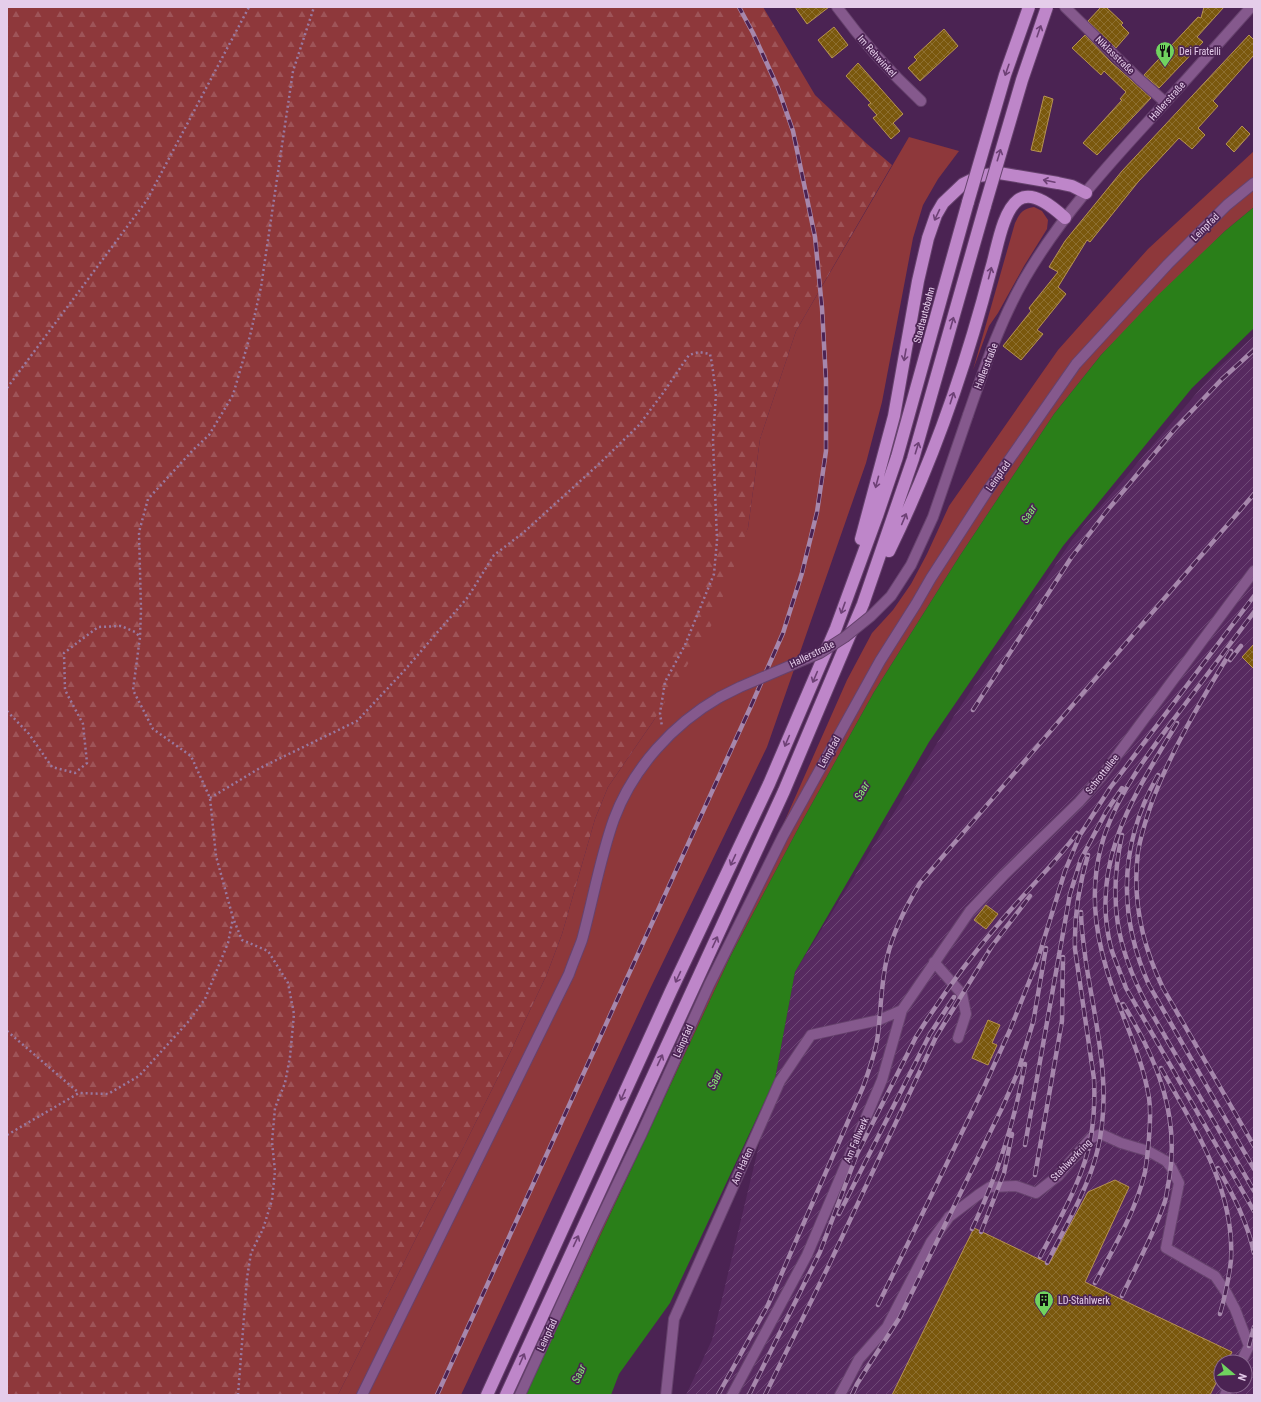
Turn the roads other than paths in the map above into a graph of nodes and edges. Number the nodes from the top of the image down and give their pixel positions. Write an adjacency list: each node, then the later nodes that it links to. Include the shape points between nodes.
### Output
1 (837, 7): 6 (street, Im Rehwinkel, via 886,67)
2 (1029, 7): 12 (highway, Stadtautobahn, one-way to 12, bridge, via 1005,75 897,457)
3 (1047, 7): 13 (highway, one-way to 3, bridge, via 913,460 1020,87)
4 (1065, 7): 7 (street, Niklasstraße)
5 (1251, 7): 7 (street, Hallerstraße)
6 (921, 102)
7 (1165, 102): 9 (street, Hallerstraße)
8 (1254, 183): 21 (street, Leinpfad, via 1227,205 1168,264 1076,364 986,493 880,660 783,836 709,985)
9 (1086, 192): 10 (street, Hallerstraße); 12 (highway, one-way to 12, via 1072,186 1000,173 980,176 963,184 943,203 928,238 894,416)
10 (1065, 218): 13 (highway, one-way to 10, via 901,526 945,419 1009,210 1019,199 1028,196 1040,199); 18 (street, Hallerstraße, bridge, via 1024,279 1008,311 985,368 933,517 911,565 891,596 872,616 820,653 746,684 696,713 664,741 627,791 614,818 581,941 568,974)
11 (1254, 571): 14 (street, Schrottallee, via 1101,777 970,911)
12 (851, 588): 19 (highway, Stadtautobahn, one-way to 19, via 769,784 671,991)
13 (863, 604): 20 (highway, one-way to 13, via 784,791)
14 (934, 962): 15 (street, Am Fallwerk); 16 (street, via 962,994 966,1014)
15 (902, 1010): 22 (street, Am Hafen, via 879,1020 811,1035 780,1081 674,1319); 23 (street, Am Fallwerk, via 882,1080 806,1254)
16 (958, 1038)
17 (1245, 1354): 24 (street, Stahlwerkring, via 1249,1346 1235,1309 1215,1276 1166,1248 1179,1182 1171,1167 1148,1151 1121,1144 1101,1134 1091,1138 1058,1176 1036,1193 1016,1186 990,1186 949,1218 931,1242 886,1326 859,1359)
18 (362, 1395)
19 (487, 1395)
20 (506, 1395)
21 (520, 1395)
22 (666, 1395)
23 (732, 1395)
24 (840, 1395)

